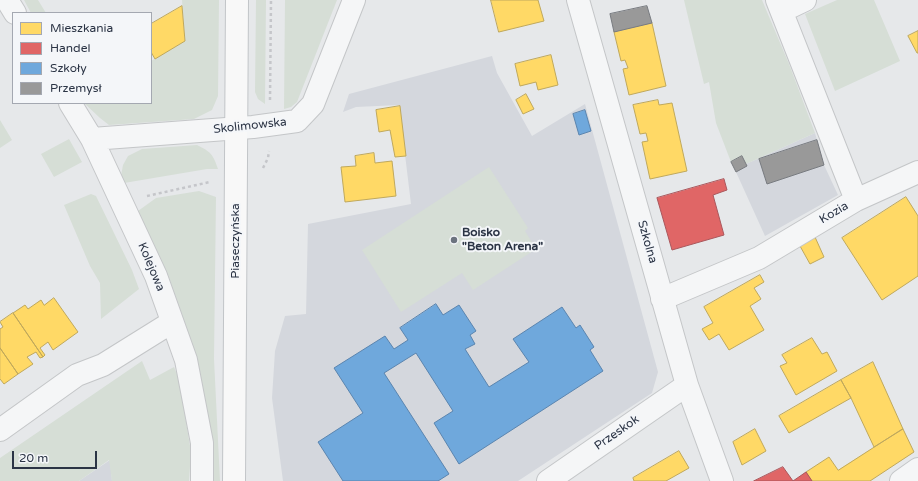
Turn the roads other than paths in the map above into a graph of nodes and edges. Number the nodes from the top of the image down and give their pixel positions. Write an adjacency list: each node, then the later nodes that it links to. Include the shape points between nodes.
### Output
1 (7, 0): 7 (street)
2 (237, 0): 9 (main road, Piaseczyńska)
3 (354, 0): 9 (street, Skolimowska, via 313,104 296,121)
4 (578, 0): 13 (street, Szkolna)
5 (805, 0): 6 (street)
6 (779, 6): 12 (street, Kozia)
7 (14, 12)
8 (71, 104): 10 (street, Kolejowa)
9 (236, 128): 10 (street, Skolimowska); 19 (main road, Piaseczyńska)
10 (92, 139): 14 (street, Kolejowa, via 156,276)
11 (918, 172): 12 (street)
12 (856, 200): 13 (street, Kozia, via 759,258)
13 (662, 299): 15 (street, Szkolna)
14 (172, 322): 16 (street, via 103,365 77,375); 18 (street, Kolejowa, via 186,360 202,443)
15 (687, 385): 20 (street, Przeskok); 21 (street, Szkolna)
16 (0, 430)
17 (918, 469): 22 (street)
18 (202, 481)
19 (234, 481)
20 (548, 481)
21 (722, 481)
22 (901, 481)

